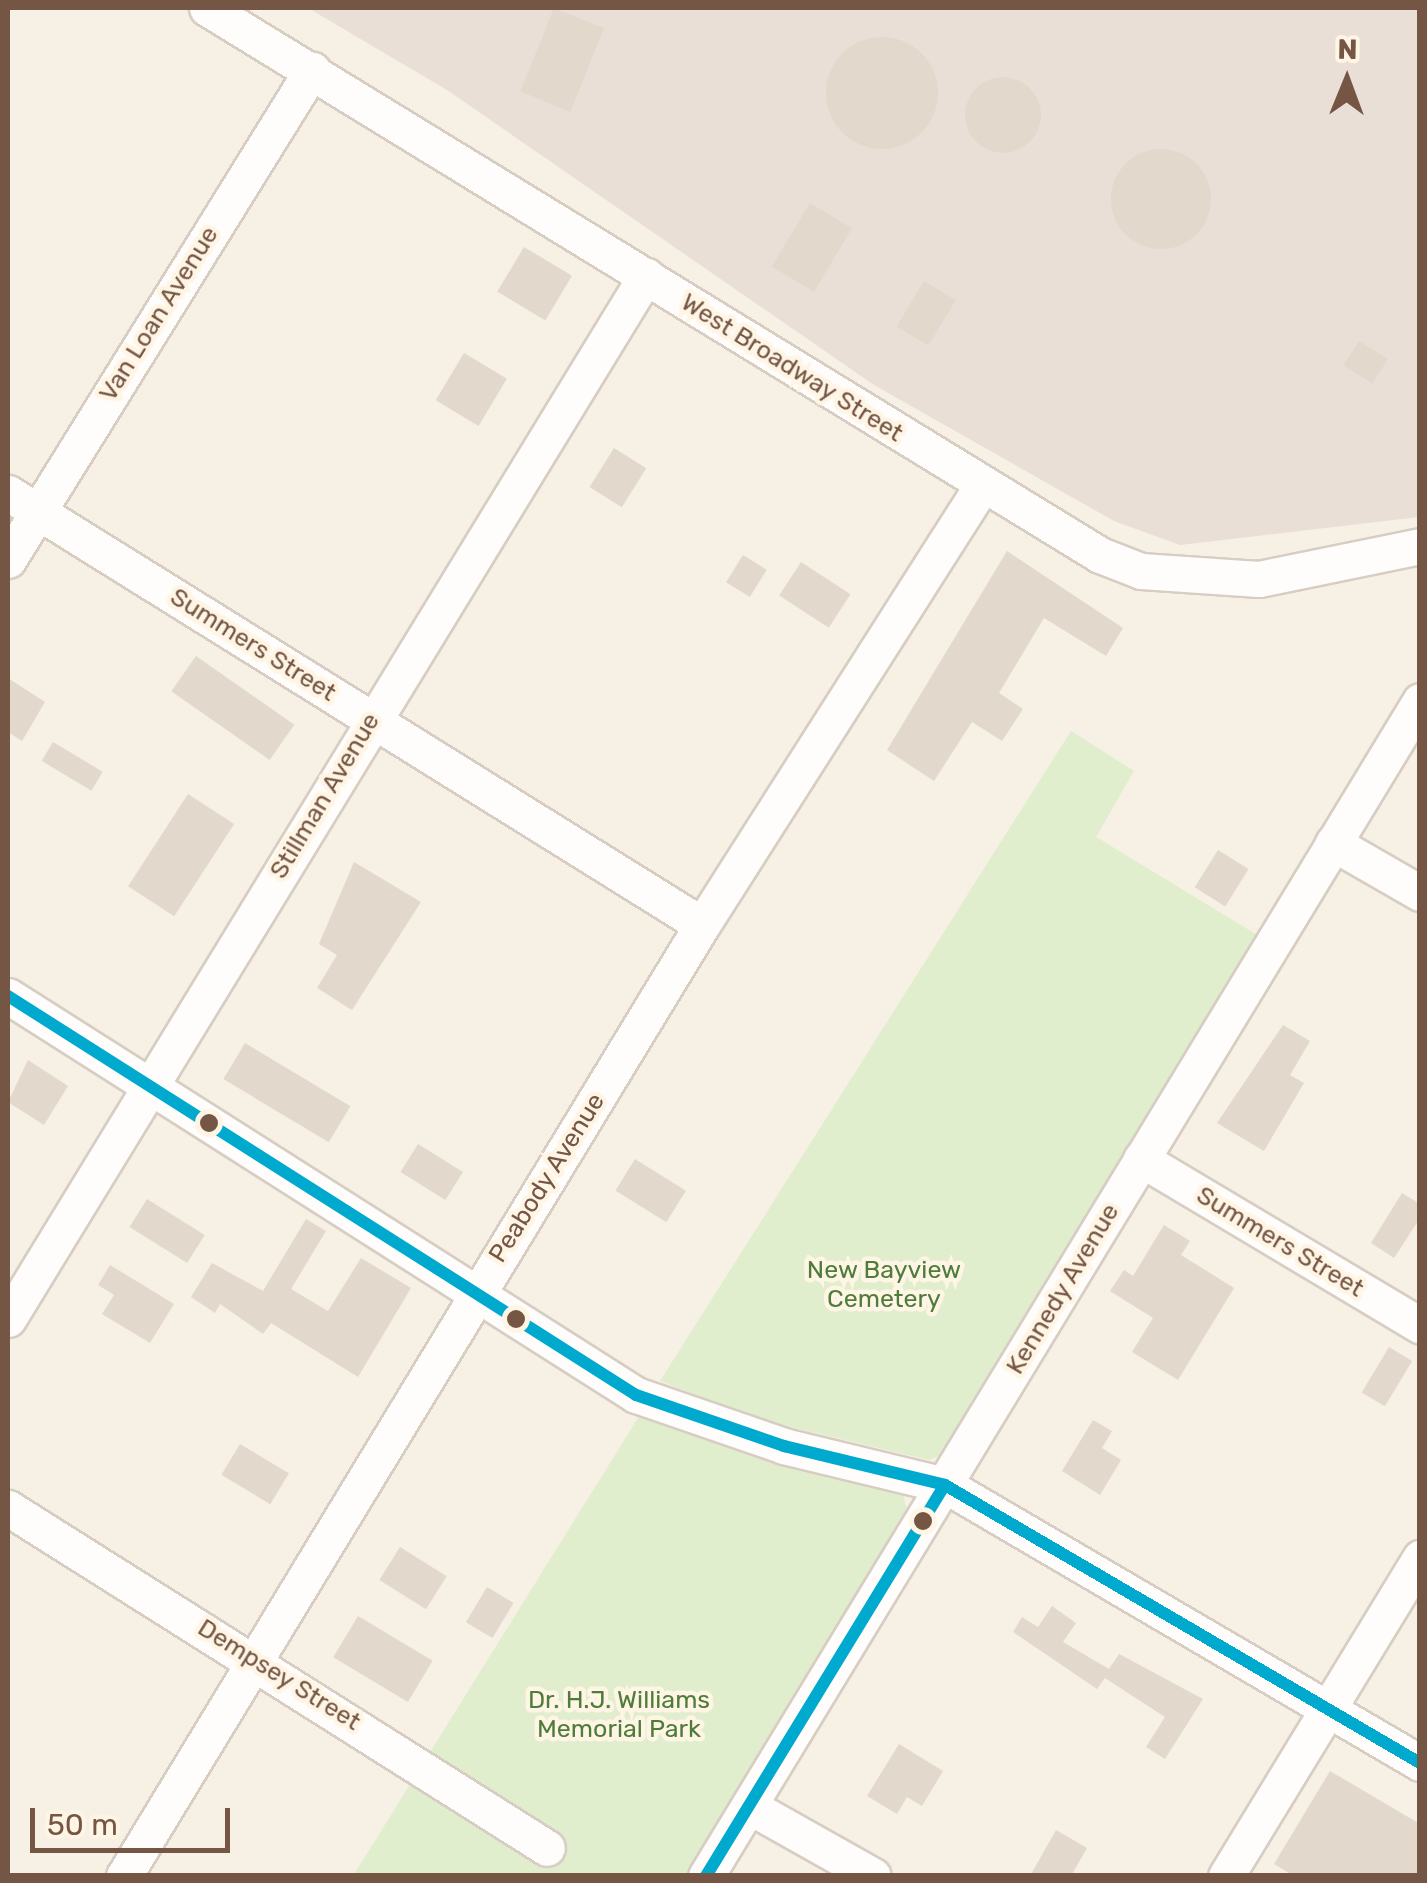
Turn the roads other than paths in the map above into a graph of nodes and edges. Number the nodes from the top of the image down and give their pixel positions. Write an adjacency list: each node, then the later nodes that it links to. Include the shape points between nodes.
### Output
1 (206, 8): 2 (street, West Broadway Street)
2 (312, 70): 3 (street, West Broadway Street); 5 (street, Van Loan Avenue)
3 (646, 276): 4 (street, West Broadway Street); 9 (street, Stillman Avenue)
4 (981, 487): 6 (street, West Broadway Street, via 1142,571 1259,579); 12 (street, Peabody Avenue)
5 (22, 502): 7 (street, Van Loan Avenue); 9 (street, Summers Street)
6 (1420, 546)
7 (8, 560)
8 (1420, 701): 10 (street, Kennedy Avenue)
9 (371, 719): 12 (street, Summers Street); 14 (street, Stillman Avenue)
10 (1334, 843): 11 (street); 15 (street, Kennedy Avenue)
11 (1420, 893)
12 (702, 925): 16 (street, Peabody Avenue)
13 (8, 996): 14 (street)
14 (153, 1084): 16 (street); 17 (street, Stillman Avenue)
15 (1142, 1159): 18 (street, Summers Street); 19 (street, Kennedy Avenue)
16 (476, 1294): 19 (street, via 636,1395 784,1446); 22 (street, Peabody Avenue)
17 (8, 1320)
18 (1420, 1325)
19 (945, 1485): 23 (street); 25 (street, Kennedy Avenue)
20 (8, 1508): 22 (street, Dempsey Street)
21 (1420, 1558): 23 (street)
22 (251, 1656): 26 (street, Dempsey Street); 27 (street, Peabody Avenue)
23 (1328, 1708): 24 (street); 30 (street)
24 (1420, 1763)
25 (749, 1806): 28 (street, Kennedy Avenue); 29 (street)
26 (547, 1848)
27 (124, 1876)
28 (706, 1876)
29 (873, 1876)
30 (1226, 1876)

